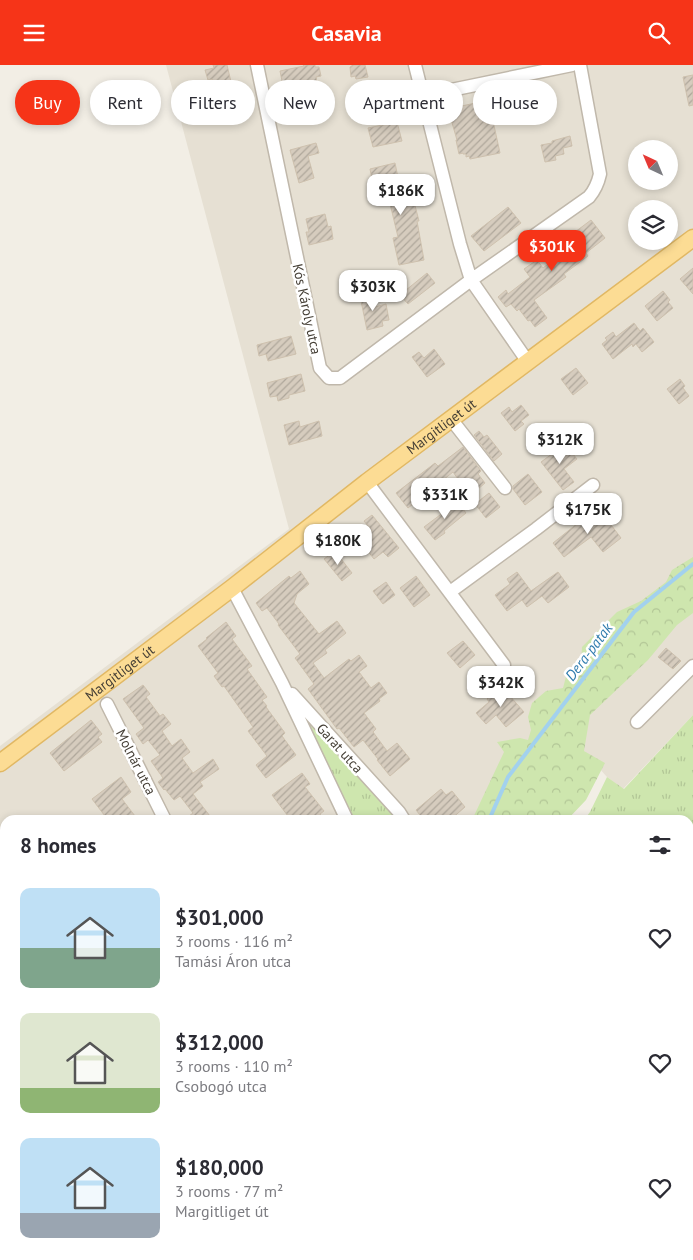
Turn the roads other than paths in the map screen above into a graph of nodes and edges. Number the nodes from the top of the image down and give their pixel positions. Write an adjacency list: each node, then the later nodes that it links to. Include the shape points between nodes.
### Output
1 (257, 65): 9 (street, Kós Károly utca, via 320,369 329,378 340,378)
2 (415, 65): 5 (street)
3 (572, 65): 6 (street)
4 (580, 65): 9 (street, Kós Károly utca, via 600,174 597,186 588,197)
5 (418, 80)
6 (463, 88)
7 (429, 125): 9 (street)
8 (693, 238): 10 (main road, Margitliget út)
9 (471, 280): 10 (street)
10 (528, 362): 11 (main road, Margitliget út)
11 (451, 419): 12 (main road, Margitliget út); 14 (street)
12 (367, 482): 15 (main road, Margitliget út); 16 (street)
13 (593, 485): 16 (street)
14 (505, 488)
15 (232, 588): 19 (street, Garat utca); 22 (main road, Margitliget út)
16 (450, 592): 17 (street)
17 (504, 665)
18 (693, 666): 21 (street)
19 (282, 683): 24 (street, Garat utca); 25 (street, Garat utca)
20 (107, 704): 23 (street, Molnár utca)
21 (637, 723)
22 (0, 763)
23 (162, 815)
24 (345, 815)
25 (401, 815)

